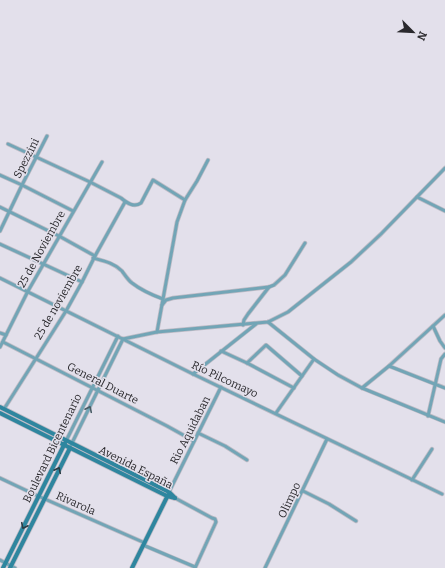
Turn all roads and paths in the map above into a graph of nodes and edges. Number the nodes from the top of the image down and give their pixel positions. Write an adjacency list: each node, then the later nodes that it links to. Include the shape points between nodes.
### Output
1 (47, 136): 3 (street, Spezzini)
2 (8, 144): 3 (street)
3 (36, 158): 8 (street); 9 (street, Spezzini)
4 (208, 160): 11 (street)
5 (102, 162): 8 (street, 25 de Noviembre)
6 (445, 168): 10 (street)
7 (0, 175): 9 (street)
8 (90, 182): 12 (street); 14 (street, 25 de Noviembre)
9 (22, 185): 14 (street); 16 (street, Spezzini)
10 (417, 197): 15 (street); 31 (street, via 351,262 288,312)
11 (185, 200): 12 (street, via 153,180 139,204 132,205); 27 (street, via 177,222)
12 (126, 202): 21 (street, 25 de noviembre)
13 (0, 207): 16 (street)
14 (73, 211): 18 (street, 25 de Noviembre)
15 (445, 211)
16 (9, 212): 17 (street, Spezzini); 18 (street)
17 (0, 231)
18 (59, 236): 21 (street); 22 (street, 25 de Noviembre)
19 (305, 242): 25 (street, via 284,275)
20 (0, 244): 22 (street)
21 (94, 257): 24 (street, 25 de noviembre); 27 (street, via 117,267 130,282)
22 (43, 264): 24 (street); 26 (street, 25 de Noviembre)
23 (0, 278): 26 (street, Río Pilcomayo)
24 (82, 282): 29 (street, 25 de noviembre)
25 (269, 287): 28 (street, via 173,298 166,300); 33 (street, via 248,314)
26 (28, 291): 29 (street, Río Pilcomayo); 37 (street, 25 de Noviembre)
27 (163, 299): 28 (street)
28 (162, 305): 35 (street)
29 (66, 310): 38 (street, Río Pilcomayo); 45 (street, 25 de noviembre)
30 (445, 315): 34 (street)
31 (268, 322): 32 (street); 46 (street)
32 (256, 324): 33 (street); 43 (street)
33 (243, 325): 35 (street)
34 (433, 326): 42 (street); 48 (street)
35 (157, 332): 39 (street)
36 (0, 333): 37 (street)
37 (6, 336): 40 (street, 25 de Noviembre)
38 (118, 336): 39 (street, Río Pilcomayo); 53 (street, Boulevard Bicentenario)
39 (124, 339): 49 (street, Río Pilcomayo); 57 (street, Boulevard Bicentenario)
40 (3, 342): 41 (street, 25 de Noviembre); 45 (street, General Duarte)
41 (0, 348)
42 (445, 348)
43 (221, 351): 47 (street); 49 (street)
44 (445, 354): 51 (street, via 441,359)
45 (36, 358): 53 (street, General Duarte); 58 (street, 25 de noviembre)
46 (314, 359): 50 (street); 55 (street)
47 (247, 363): 50 (street, via 266,346); 54 (street)
48 (389, 366): 51 (street); 55 (street)
49 (193, 374): 52 (street, Río Pilcomayo)
50 (302, 376): 54 (street)
51 (435, 384): 56 (street); 60 (street)
52 (221, 387): 59 (street, Río Pilcomayo); 62 (street, Rio Aquidaban)
53 (92, 388): 57 (street, General Duarte); 65 (street, Boulevard Bicentenario)
54 (294, 388): 59 (street)
55 (362, 388): 60 (street)
56 (445, 388)
57 (98, 390): 64 (street, General Duarte); 66 (street, Boulevard Bicentenario, one-way to 57)
58 (1, 412): 65 (street, Avenida España)
59 (276, 413): 63 (street, Río Pilcomayo)
60 (428, 416): 61 (street)
61 (445, 422)
62 (198, 433): 64 (street, Rio Aquidaban); 68 (street)
63 (327, 439): 70 (street, Río Pilcomayo); 71 (street, Olimpo)
64 (194, 441): 72 (street, Rio Aquidaban)
65 (65, 443): 66 (street, Avenida España); 74 (street, Boulevard Bicentenario)
66 (71, 446): 72 (street, Avenida España); 76 (street, Boulevard Bicentenario, one-way to 66)
67 (432, 449): 70 (street)
68 (247, 460)
69 (0, 478): 74 (street, Rivarola)
70 (412, 480): 73 (street, Río Pilcomayo)
71 (303, 491): 77 (street); 85 (street, Olimpo)
72 (168, 494): 75 (street, Avenida España); 78 (street, Rio Aquidaban)
73 (442, 494)
74 (38, 496): 76 (street, Rivarola); 80 (street, Boulevard Bicentenario, one-way to 80)
75 (175, 498): 84 (street, via 215,519 216,522)
76 (44, 499): 78 (street, Rivarola); 81 (street, Boulevard Bicentenario)
77 (356, 521)
78 (144, 544): 83 (street, Rio Aquidaban); 84 (street, Rivarola)
79 (0, 560): 80 (street)
80 (5, 563): 81 (street); 82 (street, Boulevard Bicentenario)
81 (12, 567)
82 (3, 568)
83 (132, 568)
84 (195, 568)
85 (265, 568)

